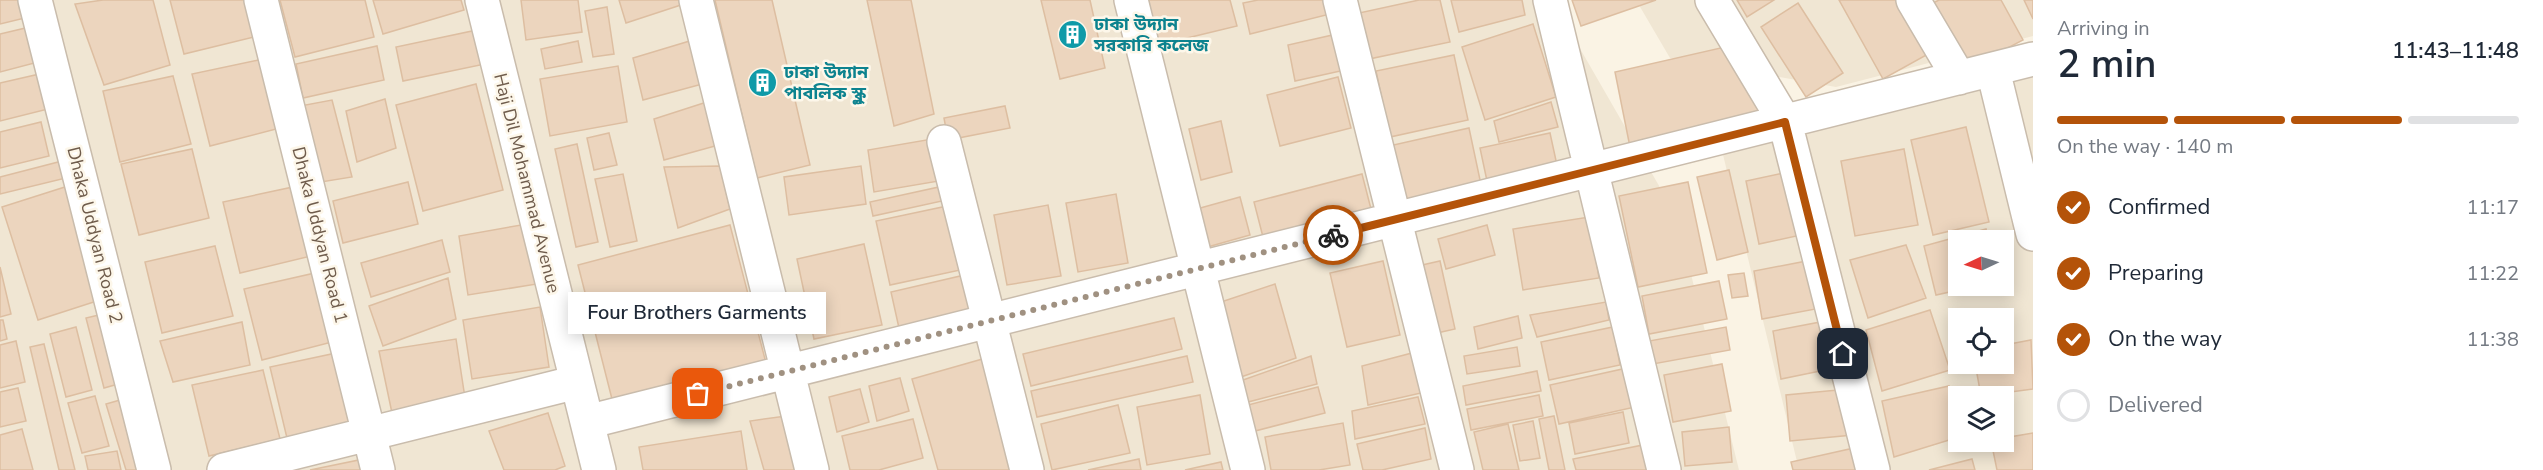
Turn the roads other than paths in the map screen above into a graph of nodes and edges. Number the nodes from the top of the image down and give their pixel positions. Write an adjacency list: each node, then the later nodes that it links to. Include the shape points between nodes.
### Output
1 (35, 0): 24 (street, Dhaka Uddyan Road 2)
2 (261, 0): 23 (street, Dhaka Uddyan Road 1)
3 (482, 0): 21 (street, Haji Dil Mohammad Avenue)
4 (696, 0): 20 (street)
5 (1131, 0): 18 (street)
6 (1340, 0): 16 (street)
7 (1550, 0): 15 (street)
8 (1712, 0): 13 (street)
9 (1913, 0): 12 (street)
10 (2033, 59): 11 (street)
11 (1993, 69): 12 (street); 17 (street)
12 (1959, 78): 13 (street)
13 (1785, 122): 15 (street); 33 (street)
14 (944, 142): 19 (street)
15 (1591, 170): 16 (street); 32 (street)
16 (1396, 219): 18 (street); 31 (street)
17 (2033, 234)
18 (1198, 268): 19 (street); 30 (street)
19 (990, 321): 20 (street); 29 (street)
20 (788, 372): 22 (street); 28 (street)
21 (577, 382): 22 (street, Haji Dil Mohammad Avenue); 23 (street)
22 (587, 422): 27 (street, Haji Dil Mohammad Avenue)
23 (369, 434): 25 (street); 26 (street, Dhaka Uddyan Road 1)
24 (154, 470)
25 (224, 470)
26 (378, 470)
27 (599, 470)
28 (812, 470)
29 (1028, 470)
30 (1248, 470)
31 (1457, 470)
32 (1664, 470)
33 (1873, 470)

